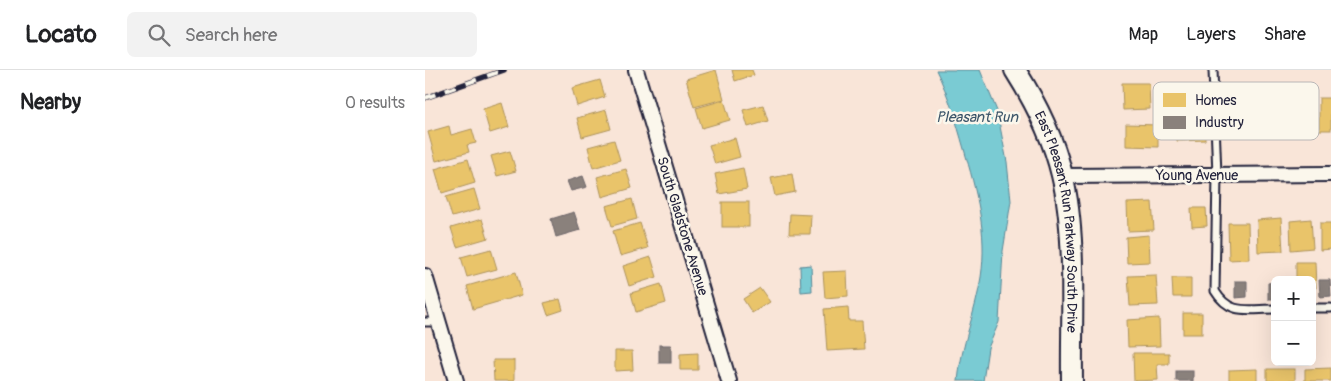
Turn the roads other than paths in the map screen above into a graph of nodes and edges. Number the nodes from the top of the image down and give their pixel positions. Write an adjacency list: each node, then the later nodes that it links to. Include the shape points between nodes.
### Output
1 (637, 70): 13 (street, South Gladstone Avenue)
2 (1015, 70): 6 (street, East Pleasant Run Parkway South Drive, via 1044,123)
3 (1216, 140): 5 (lane)
4 (1331, 174): 5 (street, Young Avenue)
5 (1217, 175): 6 (street, Young Avenue); 10 (lane, via 1215,291 1230,308)
6 (1062, 176): 14 (street, East Pleasant Run Parkway South Drive, via 1070,232)
7 (425, 276): 11 (street)
8 (1316, 308): 9 (lane)
9 (1331, 308)
10 (1271, 309)
11 (432, 322): 12 (street)
12 (456, 381)
13 (729, 381)
14 (1072, 381)

